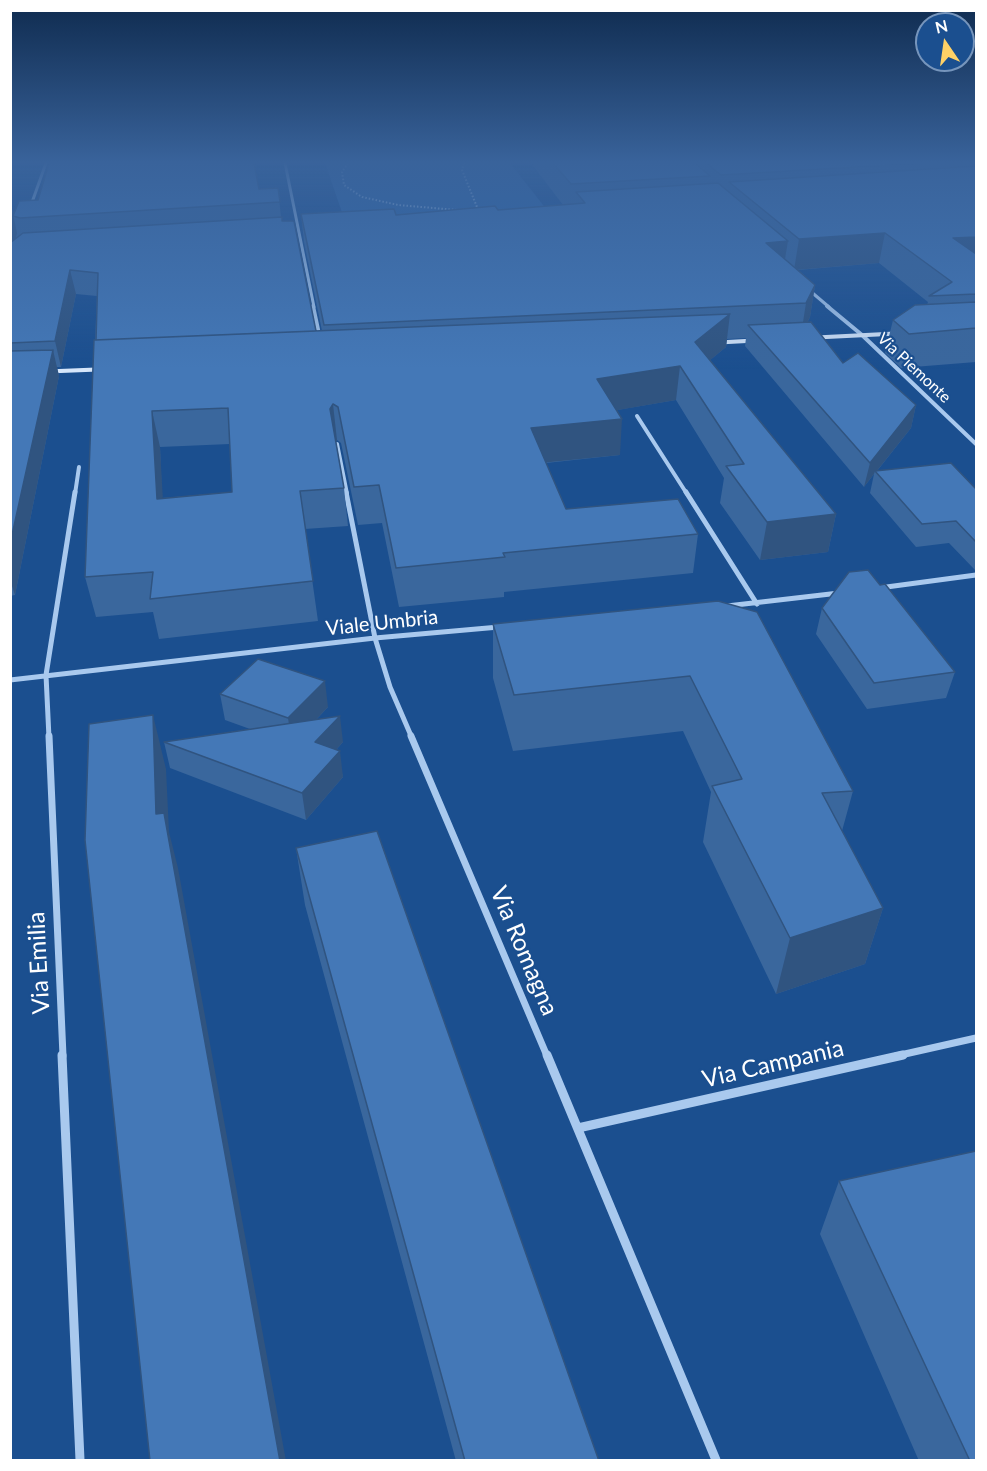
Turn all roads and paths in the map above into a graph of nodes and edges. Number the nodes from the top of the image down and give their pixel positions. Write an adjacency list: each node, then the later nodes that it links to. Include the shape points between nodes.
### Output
1 (300, 232): 2 (street)
2 (301, 236): 3 (street); 10 (street)
3 (289, 237)
4 (801, 282): 6 (street, Via Piemonte)
5 (919, 333): 6 (street)
6 (862, 335): 7 (street); 15 (street, Via Piemonte)
7 (791, 339)
8 (767, 340): 9 (street)
9 (697, 343)
10 (321, 344)
11 (115, 369): 12 (street)
12 (10, 373)
13 (637, 416): 20 (street)
14 (337, 444): 23 (street, Via Romagna)
15 (976, 444)
16 (79, 467): 24 (street, Via Emilia)
17 (976, 575): 18 (street)
18 (873, 589)
19 (850, 592): 20 (street)
20 (758, 604): 21 (street)
21 (723, 607)
22 (502, 627): 23 (street, Viale Umbria)
23 (375, 638): 24 (street, Viale Umbria); 27 (street, Via Romagna, via 390,687)
24 (45, 675): 25 (street, Viale Umbria); 28 (street, Via Emilia)
25 (10, 680)
26 (976, 1038): 27 (street, Via Campania)
27 (578, 1128): 29 (street, Via Romagna)
28 (81, 1461)
29 (716, 1461)

